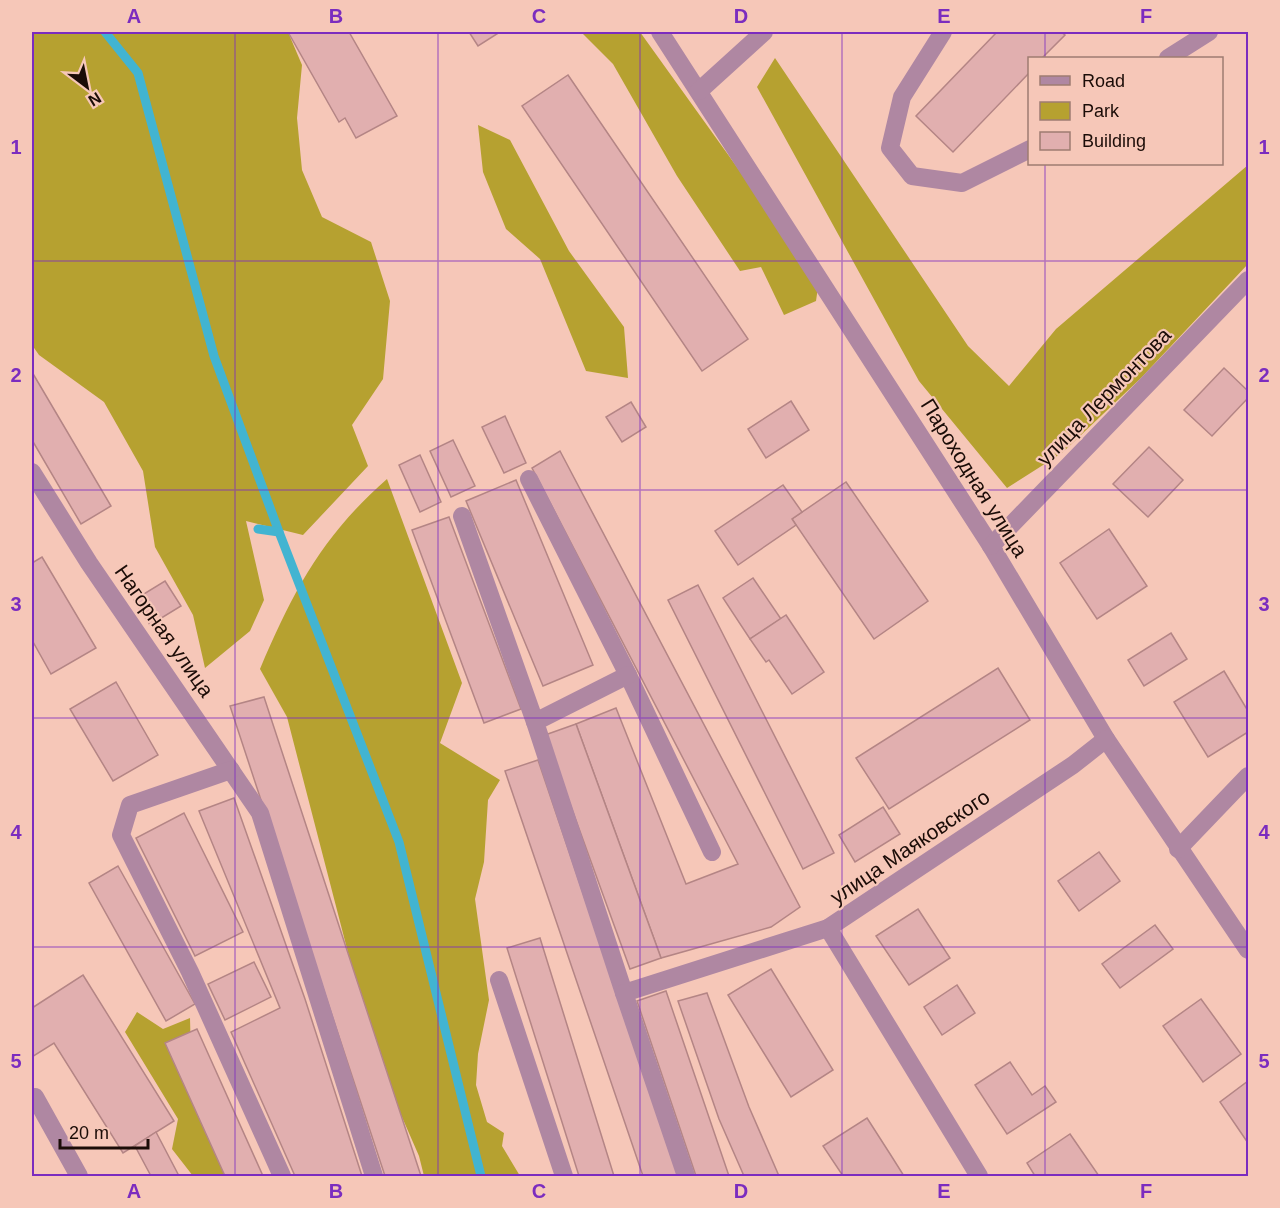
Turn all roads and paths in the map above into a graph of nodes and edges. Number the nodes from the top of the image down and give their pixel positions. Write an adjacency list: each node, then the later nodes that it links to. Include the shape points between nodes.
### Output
1 (660, 32): 6 (street, Пароходная улица)
2 (764, 32): 6 (street)
3 (943, 32): 7 (street, via 902,97 890,148 912,176 962,183)
4 (1209, 32): 5 (street)
5 (1170, 57)
6 (699, 92): 12 (street, Пароходная улица)
7 (1028, 150)
8 (1248, 280): 12 (street, улица Лермонтова)
9 (32, 472): 16 (street, Нагорная улица, via 89,563)
10 (529, 479): 13 (street)
11 (462, 516): 14 (street)
12 (991, 546): 15 (street, Пароходная улица)
13 (628, 675): 14 (street); 19 (street)
14 (535, 722): 23 (street)
15 (1106, 739): 18 (street, Пароходная улица); 20 (street, улица Маяковского)
16 (231, 770): 26 (street, via 130,805 121,835 190,972); 27 (street, Нагорная улица, via 260,813)
17 (1248, 776): 18 (street)
18 (1179, 849): 21 (street, Пароходная улица)
19 (712, 852)
20 (828, 928): 23 (street); 30 (street, улица Маяковского)
21 (1248, 950)
22 (499, 980): 28 (street)
23 (624, 993): 29 (street)
24 (35, 1097): 25 (street)
25 (79, 1176)
26 (282, 1176)
27 (374, 1176)
28 (564, 1176)
29 (686, 1176)
30 (979, 1176)

